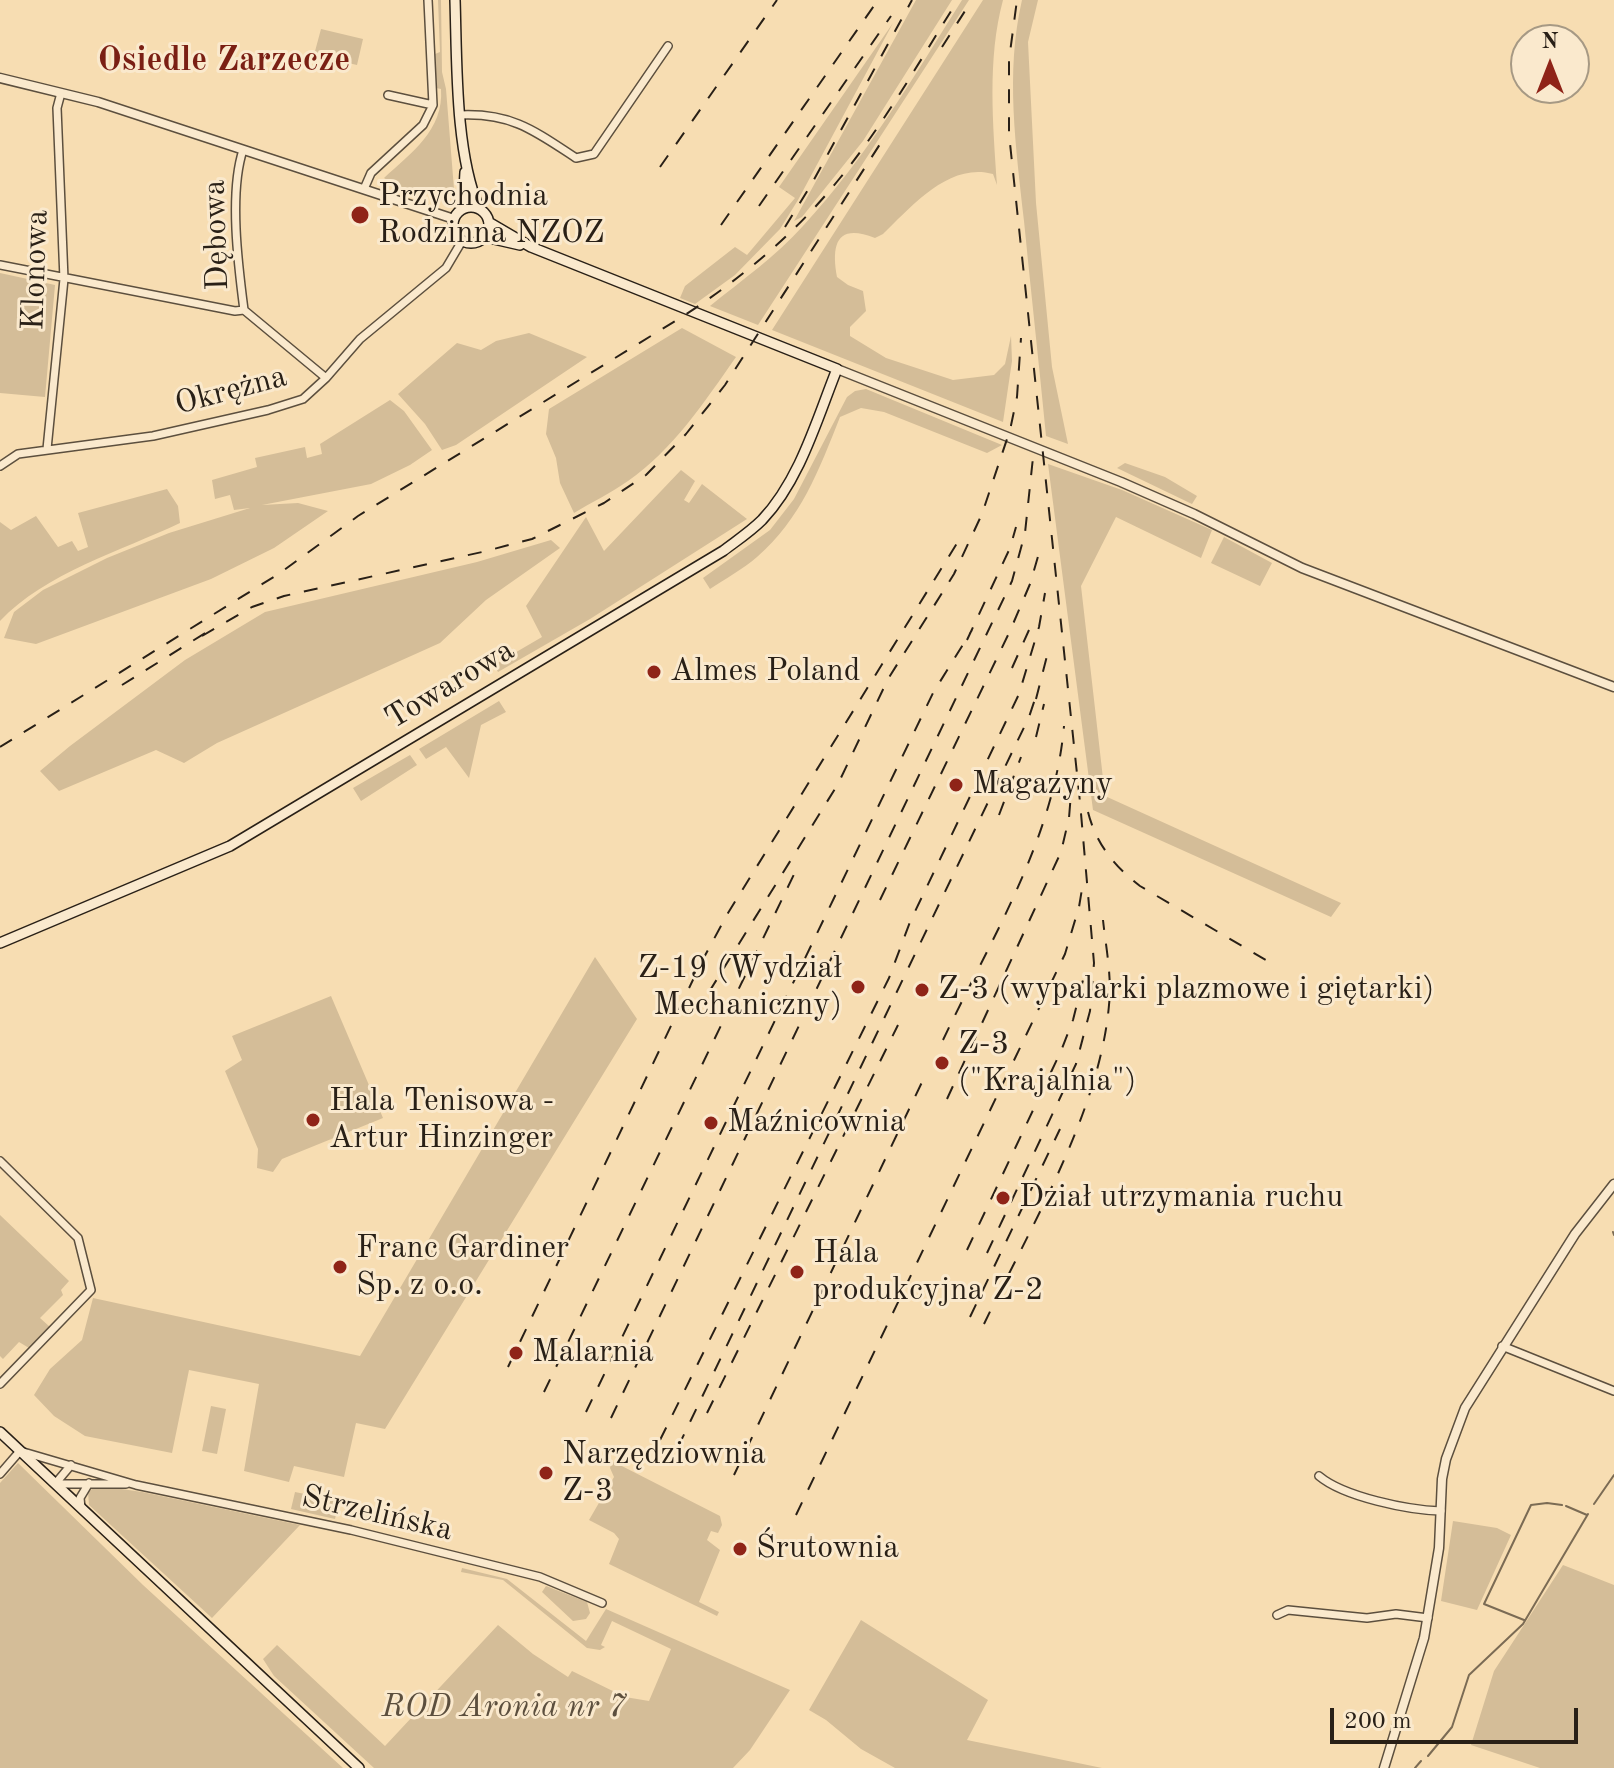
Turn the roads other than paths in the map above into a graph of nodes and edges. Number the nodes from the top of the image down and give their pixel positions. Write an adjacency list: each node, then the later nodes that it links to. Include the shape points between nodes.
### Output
1 (428, 0): 7 (street)
2 (455, 0): 8 (main road)
3 (668, 46): 8 (street, via 594,154 576,158 524,124)
4 (0, 78): 5 (street)
5 (61, 93): 9 (street); 20 (street, Klonowa, via 57,108)
6 (388, 95): 7 (street)
7 (433, 105): 11 (street, via 423,125 371,173)
8 (461, 115): 10 (main road)
9 (243, 150): 11 (street); 21 (street, Dębowa, via 236,200)
10 (465, 151): 12 (main road); 13 (main road)
11 (364, 189): 14 (street)
12 (463, 208): 13 (main road); 14 (main road)
13 (479, 208): 15 (main road)
14 (454, 219): 17 (main road, via 454,231)
15 (490, 223): 16 (main road); 18 (main road)
16 (485, 237): 17 (main road, via 474,243); 18 (main road)
17 (462, 241): 23 (street, Okrężna, via 446,268 360,339)
18 (531, 247): 22 (main road)
19 (0, 265): 20 (street)
20 (64, 279): 21 (street); 24 (street, Klonowa)
21 (244, 310): 23 (street, Dębowa)
22 (837, 369): 26 (street, via 1136,489 1302,568); 27 (main road, Towarowa, via 782,494 756,526 723,551 230,846)
23 (326, 378): 24 (street, Okrężna, via 303,399 268,410 141,438)
24 (47, 449): 25 (street, Okrężna, via 18,454)
25 (0, 466)
26 (1614, 687)
27 (0, 943)
28 (0, 1161): 31 (street, via 78,1238 91,1290)
29 (1614, 1184): 30 (street)
30 (1502, 1346): 32 (street); 42 (street, via 1465,1408 1451,1445)
31 (0, 1384)
32 (1614, 1391)
33 (0, 1432): 34 (main road)
34 (20, 1451): 35 (street, Strzelińska); 36 (street); 39 (main road)
35 (71, 1465): 39 (street); 40 (street, Strzelińska)
36 (0, 1474)
37 (1319, 1476): 42 (street, via 1366,1498)
38 (89, 1483): 39 (street, Strzelińska); 40 (street, Strzelińska); 41 (street, via 80,1498)
39 (55, 1484): 41 (main road)
40 (136, 1485): 43 (street, Strzelińska, via 540,1577)
41 (81, 1508): 46 (main road)
42 (1441, 1511): 45 (street)
43 (602, 1603)
44 (1277, 1615): 45 (street, via 1292,1610)
45 (1428, 1618): 47 (street)
46 (359, 1768)
47 (1384, 1768)

